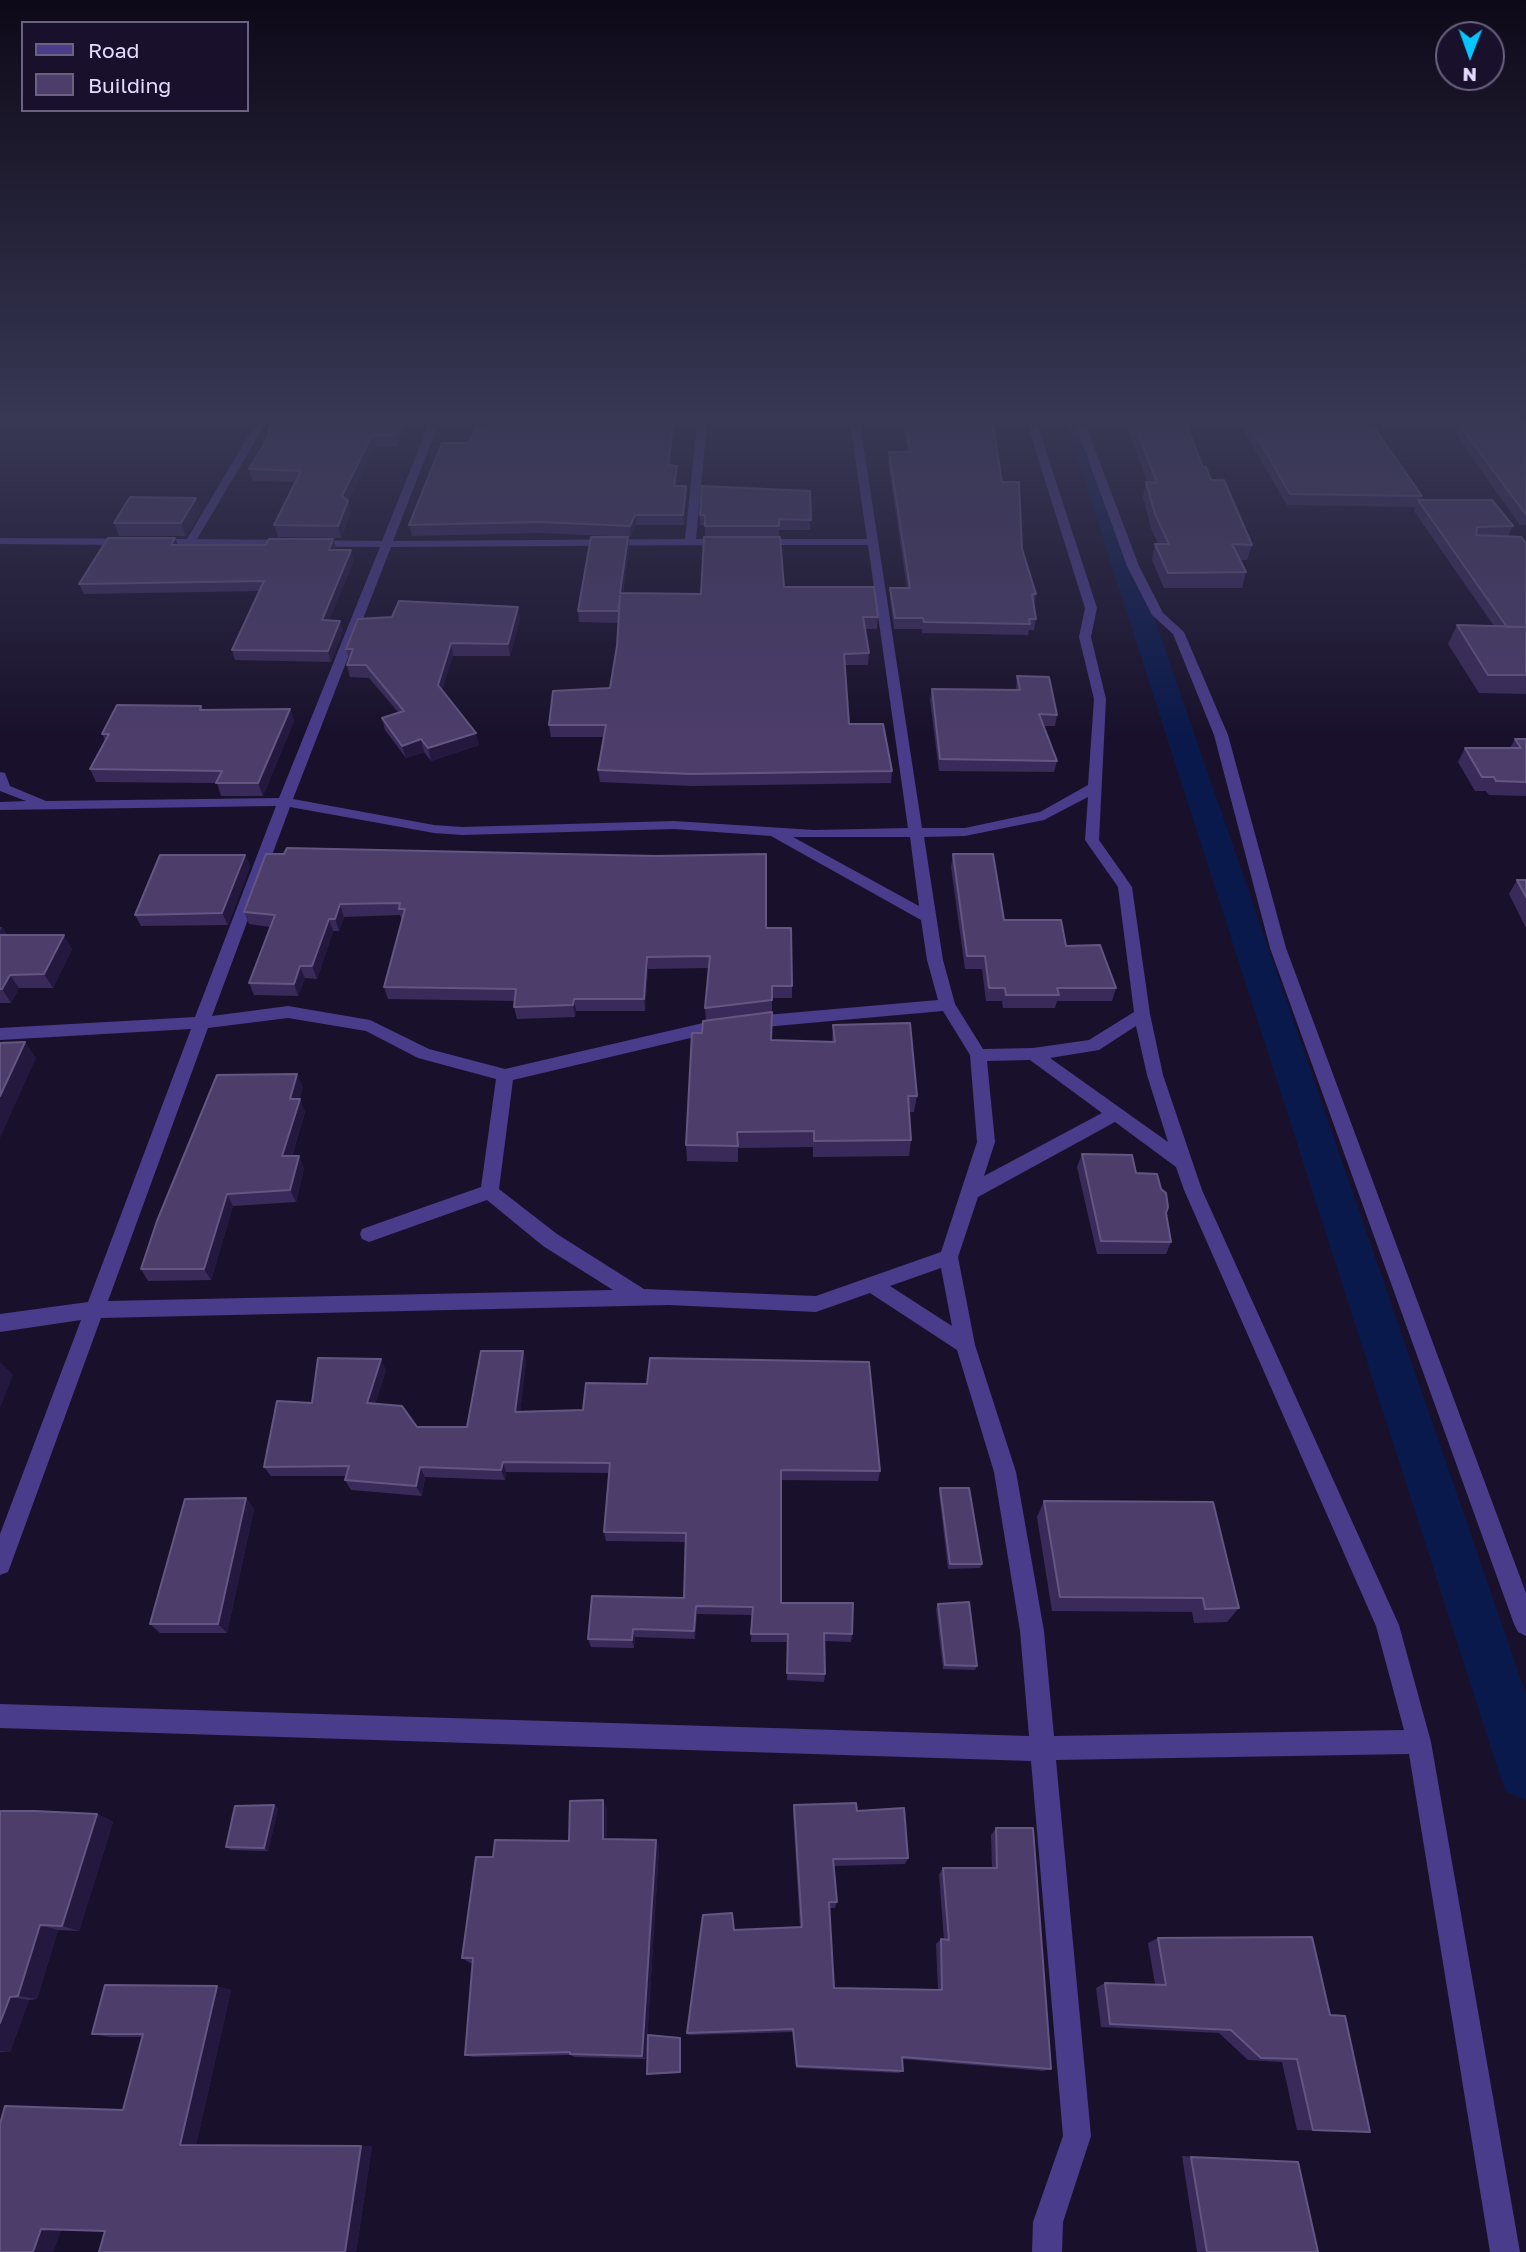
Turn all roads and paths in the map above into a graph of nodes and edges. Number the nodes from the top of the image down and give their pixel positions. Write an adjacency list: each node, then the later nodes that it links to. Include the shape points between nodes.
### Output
1 (199, 528): 8 (street)
2 (394, 528): 11 (street)
3 (692, 528): 9 (street)
4 (870, 528): 10 (street)
5 (1066, 528): 13 (street, via 1091,608 1085,637 1100,699)
6 (1119, 528): 39 (street, via 1158,615 1178,632 1221,735 1278,948)
7 (0, 541): 8 (street)
8 (191, 541): 11 (street)
9 (691, 541): 10 (street); 11 (street)
10 (872, 542): 18 (street)
11 (388, 544): 14 (street)
12 (0, 776): 15 (street, via 5,788)
13 (1094, 787): 18 (street, via 1044,816 965,832); 21 (street, via 1092,840 1125,887)
14 (287, 802): 15 (street); 17 (street, via 434,829 674,825); 22 (street)
15 (46, 805): 16 (street)
16 (0, 806)
17 (774, 832): 18 (street); 19 (street)
18 (915, 834): 19 (street)
19 (928, 916): 20 (street)
20 (947, 1005): 25 (street); 26 (street, via 720,1025)
21 (1142, 1014): 24 (street, via 1093,1046); 28 (street, via 1155,1075)
22 (201, 1023): 23 (street); 26 (street, via 288,1012 370,1026 424,1054); 35 (street)
23 (0, 1034)
24 (1033, 1054): 25 (street); 27 (street)
25 (978, 1055): 30 (street, via 986,1142)
26 (505, 1075): 29 (street)
27 (1116, 1113): 28 (street); 30 (street)
28 (1183, 1162): 41 (street, via 1387,1625)
29 (490, 1192): 31 (street); 34 (street, via 550,1240)
30 (970, 1192): 32 (street)
31 (369, 1234)
32 (949, 1257): 33 (street); 37 (street)
33 (874, 1286): 34 (street, via 817,1304); 37 (street)
34 (642, 1298): 35 (street)
35 (95, 1310): 36 (street); 38 (street)
36 (0, 1323)
37 (965, 1345): 42 (street, via 1005,1472 1032,1631)
38 (0, 1564)
39 (1526, 1624)
40 (0, 1716): 42 (street)
41 (1419, 1742): 42 (street); 44 (street)
42 (1041, 1747): 43 (street, via 1077,2136 1048,2222)
43 (1047, 2252)
44 (1506, 2252)

